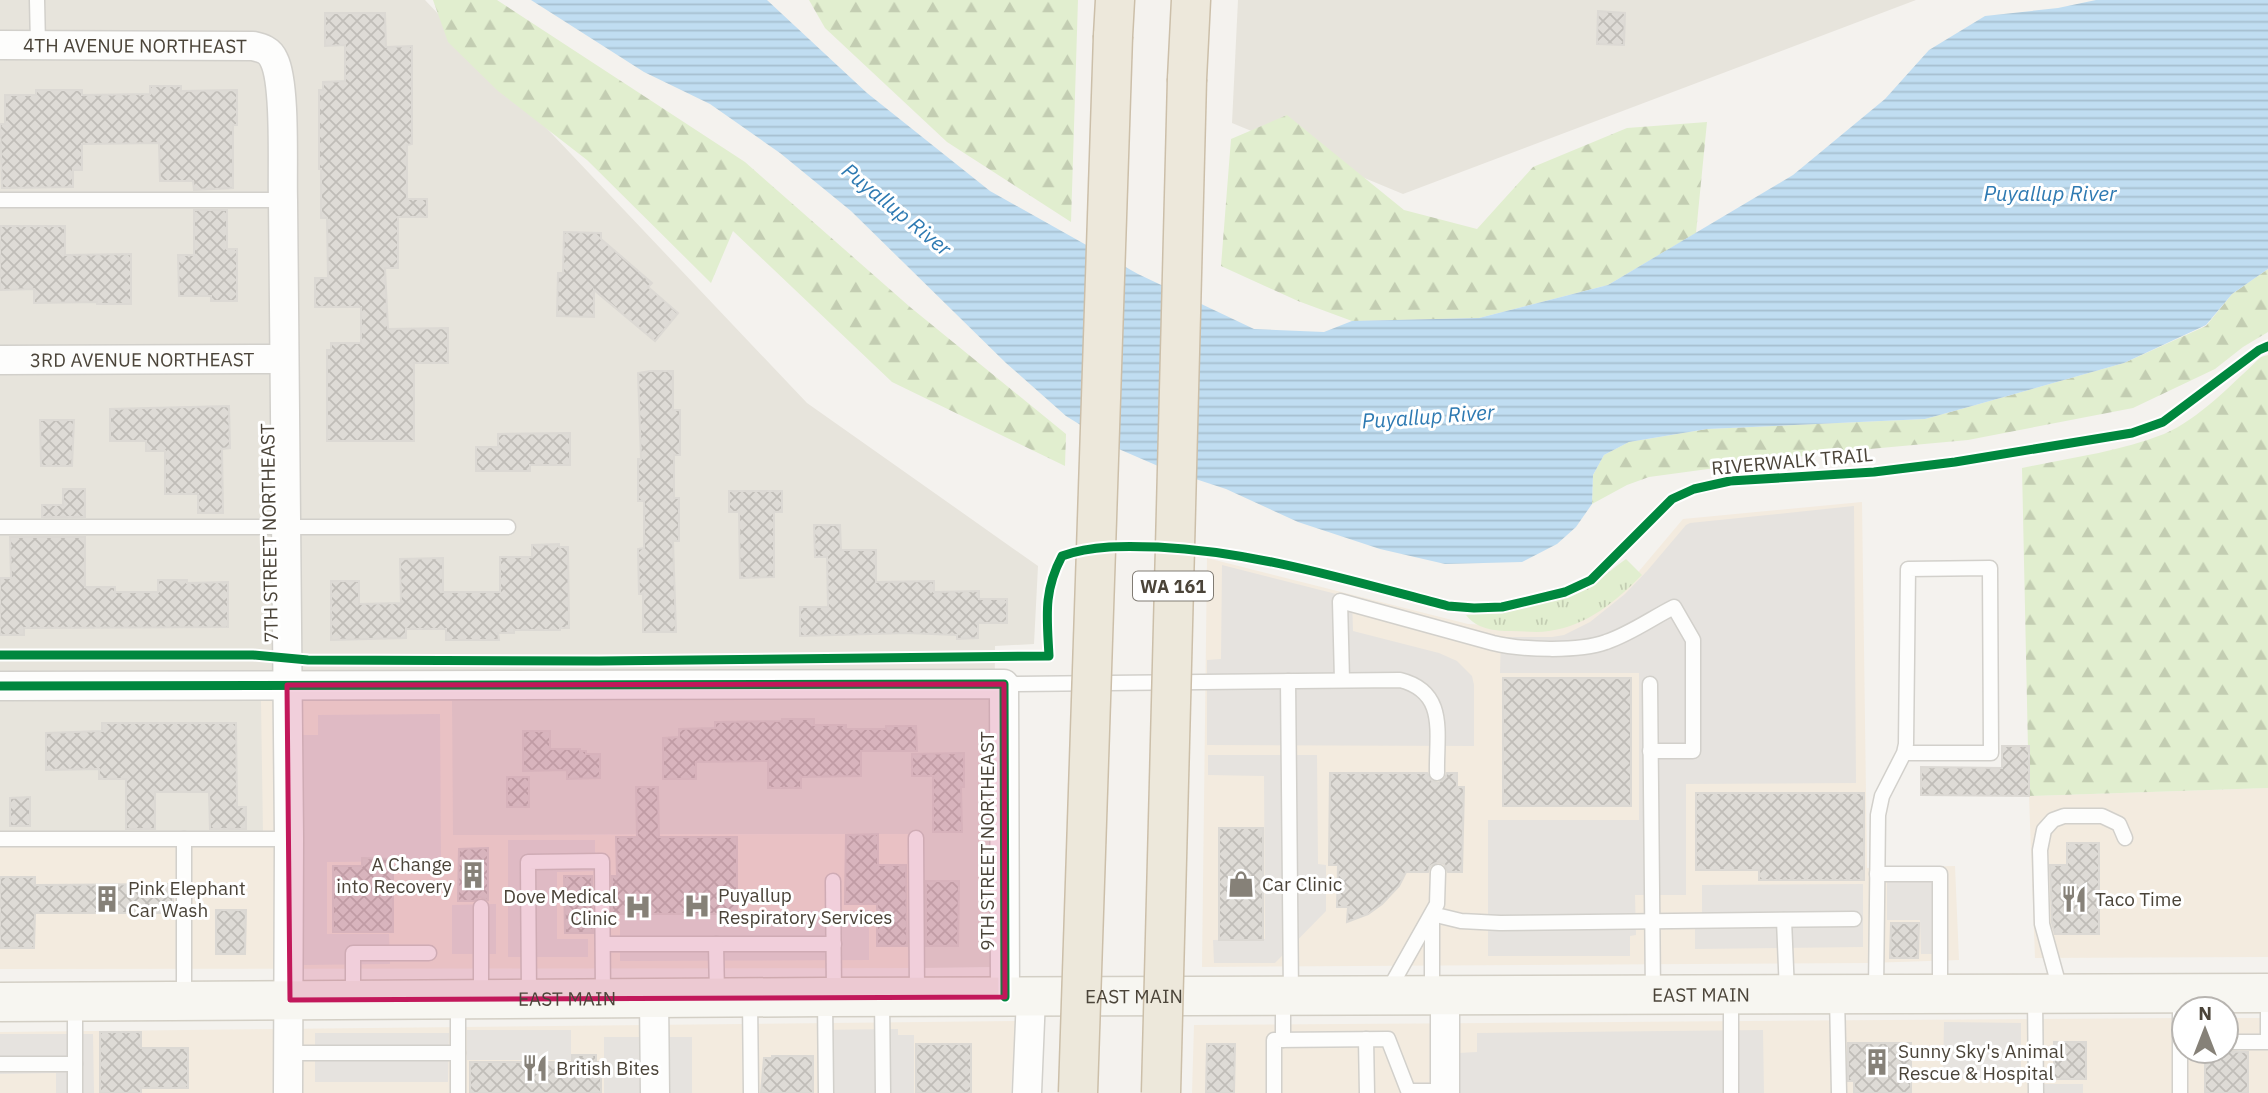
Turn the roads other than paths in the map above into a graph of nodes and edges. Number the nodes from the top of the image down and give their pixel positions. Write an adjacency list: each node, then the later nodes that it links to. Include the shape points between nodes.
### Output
1 (37, 0): 5 (lane)
2 (1191, 0): 84 (highway, WA 161, bridge)
3 (1114, 18): 83 (highway, bridge)
4 (0, 45): 5 (street, 4TH AVENUE NORTHEAST)
5 (38, 45): 6 (street, 4TH AVENUE NORTHEAST, via 239,46)
6 (268, 51): 8 (street, 7TH STREET NORTHEAST, via 278,69 281,93)
7 (0, 200): 8 (lane)
8 (283, 200): 9 (street, 7TH STREET NORTHEAST)
9 (284, 359): 10 (street, 3RD AVENUE NORTHEAST); 12 (street, 7TH STREET NORTHEAST)
10 (0, 360)
11 (0, 527): 12 (lane)
12 (286, 527): 13 (lane); 18 (street, 7TH STREET NORTHEAST)
13 (508, 527)
14 (1342, 680): 15 (lane); 20 (lane, via 1340,601 1509,647 1531,648 1608,642 1674,607 1693,640 1693,751); 22 (lane, via 1400,680 1423,689 1436,713)
15 (1288, 681): 16 (lane); 49 (lane)
16 (1004, 684): 18 (street); 54 (street, 9TH STREET NORTHEAST)
17 (1650, 684): 20 (lane)
18 (287, 685): 19 (street); 27 (street, 7TH STREET NORTHEAST)
19 (0, 686)
20 (1650, 751): 35 (lane)
21 (1904, 753): 21 (lane, via 1908,569 1990,568 1991,753); 29 (lane, via 1882,796)
22 (1437, 774)
23 (916, 838): 53 (lane)
24 (2125, 838): 41 (lane, via 2119,824 2102,816 2064,816 2044,830 2039,850)
25 (0, 839): 26 (lane)
26 (184, 839): 27 (lane); 62 (lane)
27 (289, 839): 59 (street, 7TH STREET NORTHEAST)
28 (1438, 872): 32 (lane)
29 (1877, 874): 40 (lane, via 1940,874); 48 (lane)
30 (833, 881): 38 (lane)
31 (481, 907): 61 (lane)
32 (1433, 914): 35 (lane, via 1500,923); 50 (lane); 51 (lane)
33 (1854, 919): 34 (lane)
34 (1784, 920): 35 (lane); 46 (lane)
35 (1652, 921): 44 (lane)
36 (603, 944): 37 (lane); 56 (lane, via 602,862 528,862); 57 (lane)
37 (716, 944): 38 (lane); 55 (lane)
38 (834, 944): 52 (lane)
39 (429, 953): 60 (lane, via 353,953)
40 (1940, 993): 41 (main road, EAST MAIN); 48 (main road, EAST MAIN)
41 (2048, 993): 42 (main road, EAST MAIN); 89 (lane)
42 (2180, 993): 43 (main road, EAST MAIN)
43 (2268, 993): 67 (lane, via 2268,1042)
44 (1653, 994): 45 (main road, EAST MAIN); 51 (main road, EAST MAIN)
45 (1731, 994): 46 (main road, EAST MAIN); 87 (lane)
46 (1787, 994): 47 (main road, EAST MAIN)
47 (1837, 994): 48 (main road, EAST MAIN); 88 (lane)
48 (1876, 994)
49 (1287, 995): 50 (main road, EAST MAIN); 54 (main road, EAST MAIN); 66 (lane)
50 (1386, 995): 51 (main road, EAST MAIN)
51 (1439, 995): 74 (street)
52 (829, 996): 53 (main road, EAST MAIN); 55 (main road, EAST MAIN); 80 (lane)
53 (899, 996): 54 (main road, EAST MAIN); 81 (lane)
54 (1018, 997): 82 (street, 9TH STREET NORTHEAST)
55 (734, 998): 58 (main road, EAST MAIN); 79 (lane)
56 (529, 999): 57 (main road, EAST MAIN); 61 (main road, EAST MAIN)
57 (603, 999): 58 (main road, EAST MAIN)
58 (654, 999): 78 (street)
59 (290, 1000): 60 (main road, EAST MAIN); 62 (main road, EAST MAIN); 68 (street, 7TH STREET NORTHEAST)
60 (353, 1000): 61 (main road, EAST MAIN)
61 (469, 1000): 69 (lane)
62 (184, 1001): 64 (main road, EAST MAIN)
63 (0, 1002): 64 (main road, EAST MAIN)
64 (75, 1002): 71 (lane)
65 (1366, 1039): 66 (lane); 73 (lane, via 1388,1039); 86 (lane)
66 (1283, 1040): 85 (lane, via 1274,1040)
67 (2240, 1042)
68 (289, 1053): 69 (lane); 76 (street, 7TH STREET NORTHEAST)
69 (458, 1053): 77 (lane)
70 (0, 1064): 71 (lane)
71 (75, 1064): 75 (lane)
72 (2181, 1065): 90 (lane)
73 (1409, 1092): 74 (lane)
74 (1445, 1092)
75 (75, 1093)
76 (288, 1093)
77 (458, 1093)
78 (655, 1093)
79 (751, 1093)
80 (826, 1093)
81 (883, 1093)
82 (1027, 1093)
83 (1078, 1093)
84 (1161, 1093)
85 (1274, 1093)
86 (1367, 1093)
87 (1731, 1093)
88 (1839, 1093)
89 (2036, 1093)
90 (2180, 1093)

